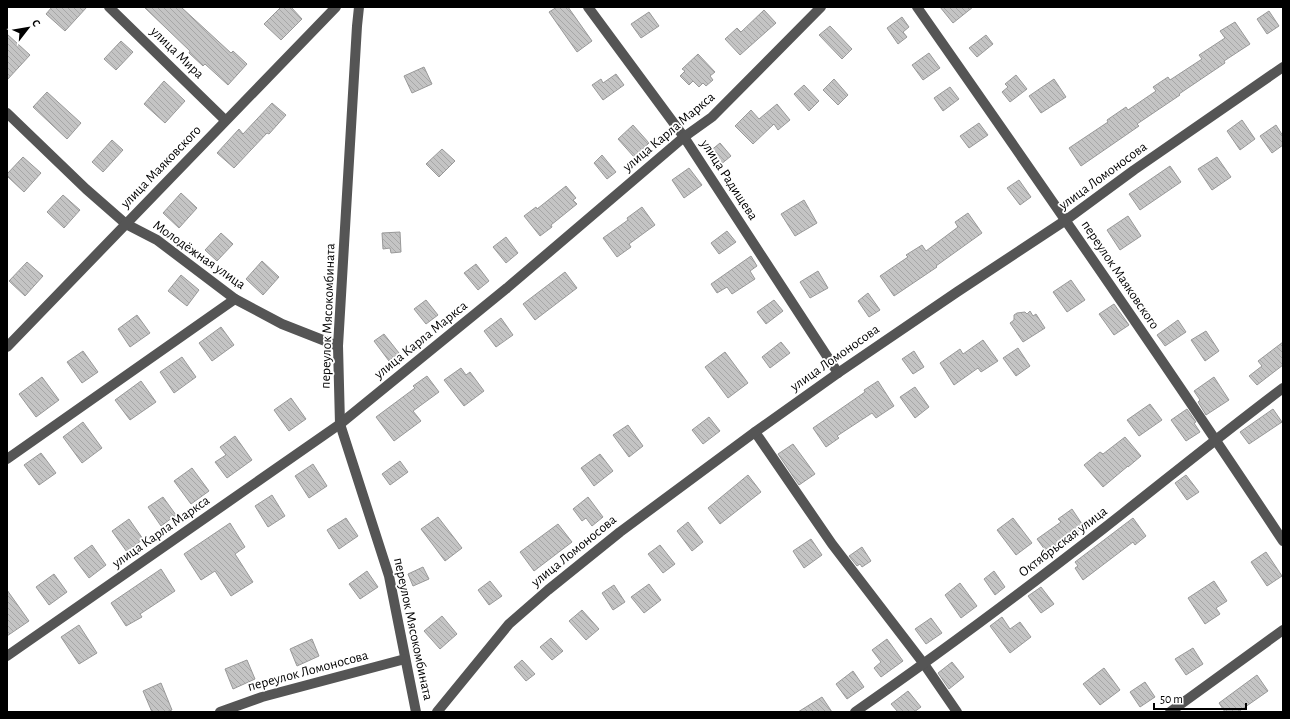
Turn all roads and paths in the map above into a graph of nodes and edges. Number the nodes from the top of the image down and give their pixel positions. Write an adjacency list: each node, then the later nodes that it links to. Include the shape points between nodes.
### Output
1 (109, 7): 9 (street, улица Мира)
2 (336, 7): 9 (street, улица Маяковского)
3 (359, 7): 15 (street, переулок Мясокомбината)
4 (588, 7): 10 (street, улица Радищева)
5 (821, 7): 10 (street, улица Карла Маркса, via 712,117)
6 (917, 7): 11 (street, переулок Маяковского)
7 (1283, 67): 11 (street, улица Ломоносова)
8 (7, 113): 12 (street, Молодёжная улица)
9 (225, 120): 12 (street, улица Маяковского)
10 (684, 137): 16 (street, улица Радищева); 18 (street, улица Карла Маркса, via 507,288)
11 (1066, 220): 16 (street, улица Ломоносова); 20 (street, переулок Маяковского)
12 (126, 224): 13 (street, Молодёжная улица, via 157,240); 14 (street, улица Маяковского)
13 (235, 299): 15 (street, Молодёжная улица, via 282,324); 21 (street)
14 (8, 343)
15 (338, 346): 18 (street, переулок Мясокомбината)
16 (838, 373): 19 (street, улица Ломоносова)
17 (1283, 388): 20 (street, Октябрьская улица)
18 (340, 424): 24 (street, улица Карла Маркса); 25 (street, переулок Мясокомбината, via 389,576)
19 (754, 432): 26 (street, via 832,544); 29 (street, улица Ломоносова, via 620,532 509,624)
20 (1215, 439): 22 (street, переулок Маяковского); 26 (street, Октябрьская улица, via 1102,529)
21 (7, 459)
22 (1283, 541)
23 (1283, 630): 32 (street)
24 (7, 656)
25 (406, 659): 27 (street, переулок Ломоносова, via 262,697); 28 (street, переулок Мясокомбината)
26 (924, 664): 30 (street, Октябрьская улица); 31 (street)
27 (220, 712)
28 (416, 712)
29 (436, 712)
30 (855, 712)
31 (957, 712)
32 (1170, 712)

